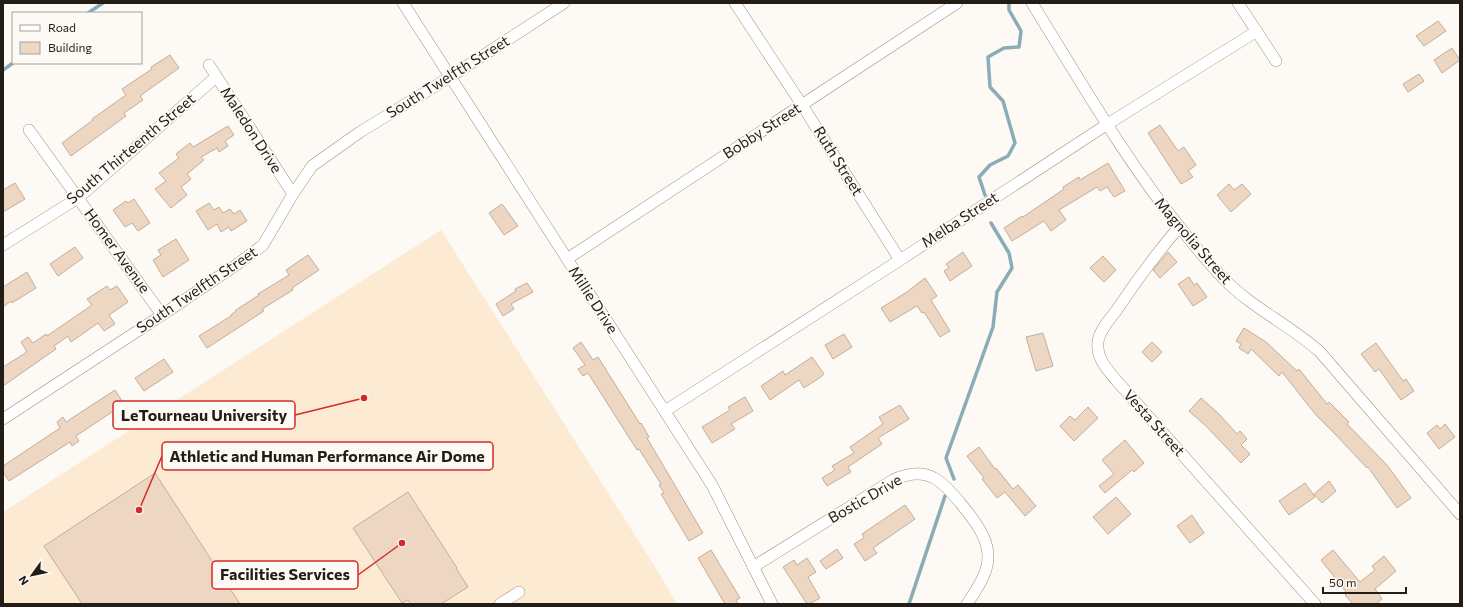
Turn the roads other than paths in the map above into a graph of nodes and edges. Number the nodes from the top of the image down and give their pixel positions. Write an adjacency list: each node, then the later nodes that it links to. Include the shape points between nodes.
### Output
1 (403, 3): 11 (street, Millie Drive)
2 (564, 3): 11 (street, South Twelfth Street)
3 (735, 3): 12 (street, Ruth Street)
4 (957, 3): 12 (street, Bobby Street)
5 (1032, 3): 13 (street, Magnolia Street)
6 (1238, 3): 7 (street)
7 (1257, 31): 8 (street); 13 (street, Melba Street)
8 (1276, 61)
9 (209, 66): 10 (street, Maledon Drive)
10 (216, 77): 15 (street, Maledon Drive); 16 (street, South Thirteenth Street)
11 (450, 77): 15 (street, South Twelfth Street, via 360,132 312,166); 19 (street, Millie Drive)
12 (802, 105): 19 (street, Bobby Street); 20 (street, Ruth Street)
13 (1106, 125): 17 (street, Magnolia Street); 20 (street, Melba Street)
14 (29, 130): 16 (street, Homer Avenue)
15 (293, 194): 21 (street, South Twelfth Street, via 263,245)
16 (78, 198): 18 (street, South Thirteenth Street); 21 (street, Homer Avenue)
17 (1179, 227): 24 (street, Magnolia Street, via 1225,280 1306,339 1327,358); 30 (street, Vesta Street, via 1146,267 1103,330 1098,342 1100,360)
18 (3, 245)
19 (567, 259): 22 (street, Millie Drive)
20 (900, 260): 22 (street, Melba Street)
21 (162, 315): 23 (street, South Twelfth Street)
22 (665, 411): 25 (street, Millie Drive, via 718,495)
23 (3, 419)
24 (1460, 514)
25 (752, 567): 28 (street, Millie Drive); 29 (street, Bostic Drive, via 893,480 910,474 923,475 934,478 947,487 986,541 988,557 985,572)
26 (519, 592): 27 (street)
27 (500, 604)
28 (772, 604)
29 (967, 604)
30 (1315, 604)

